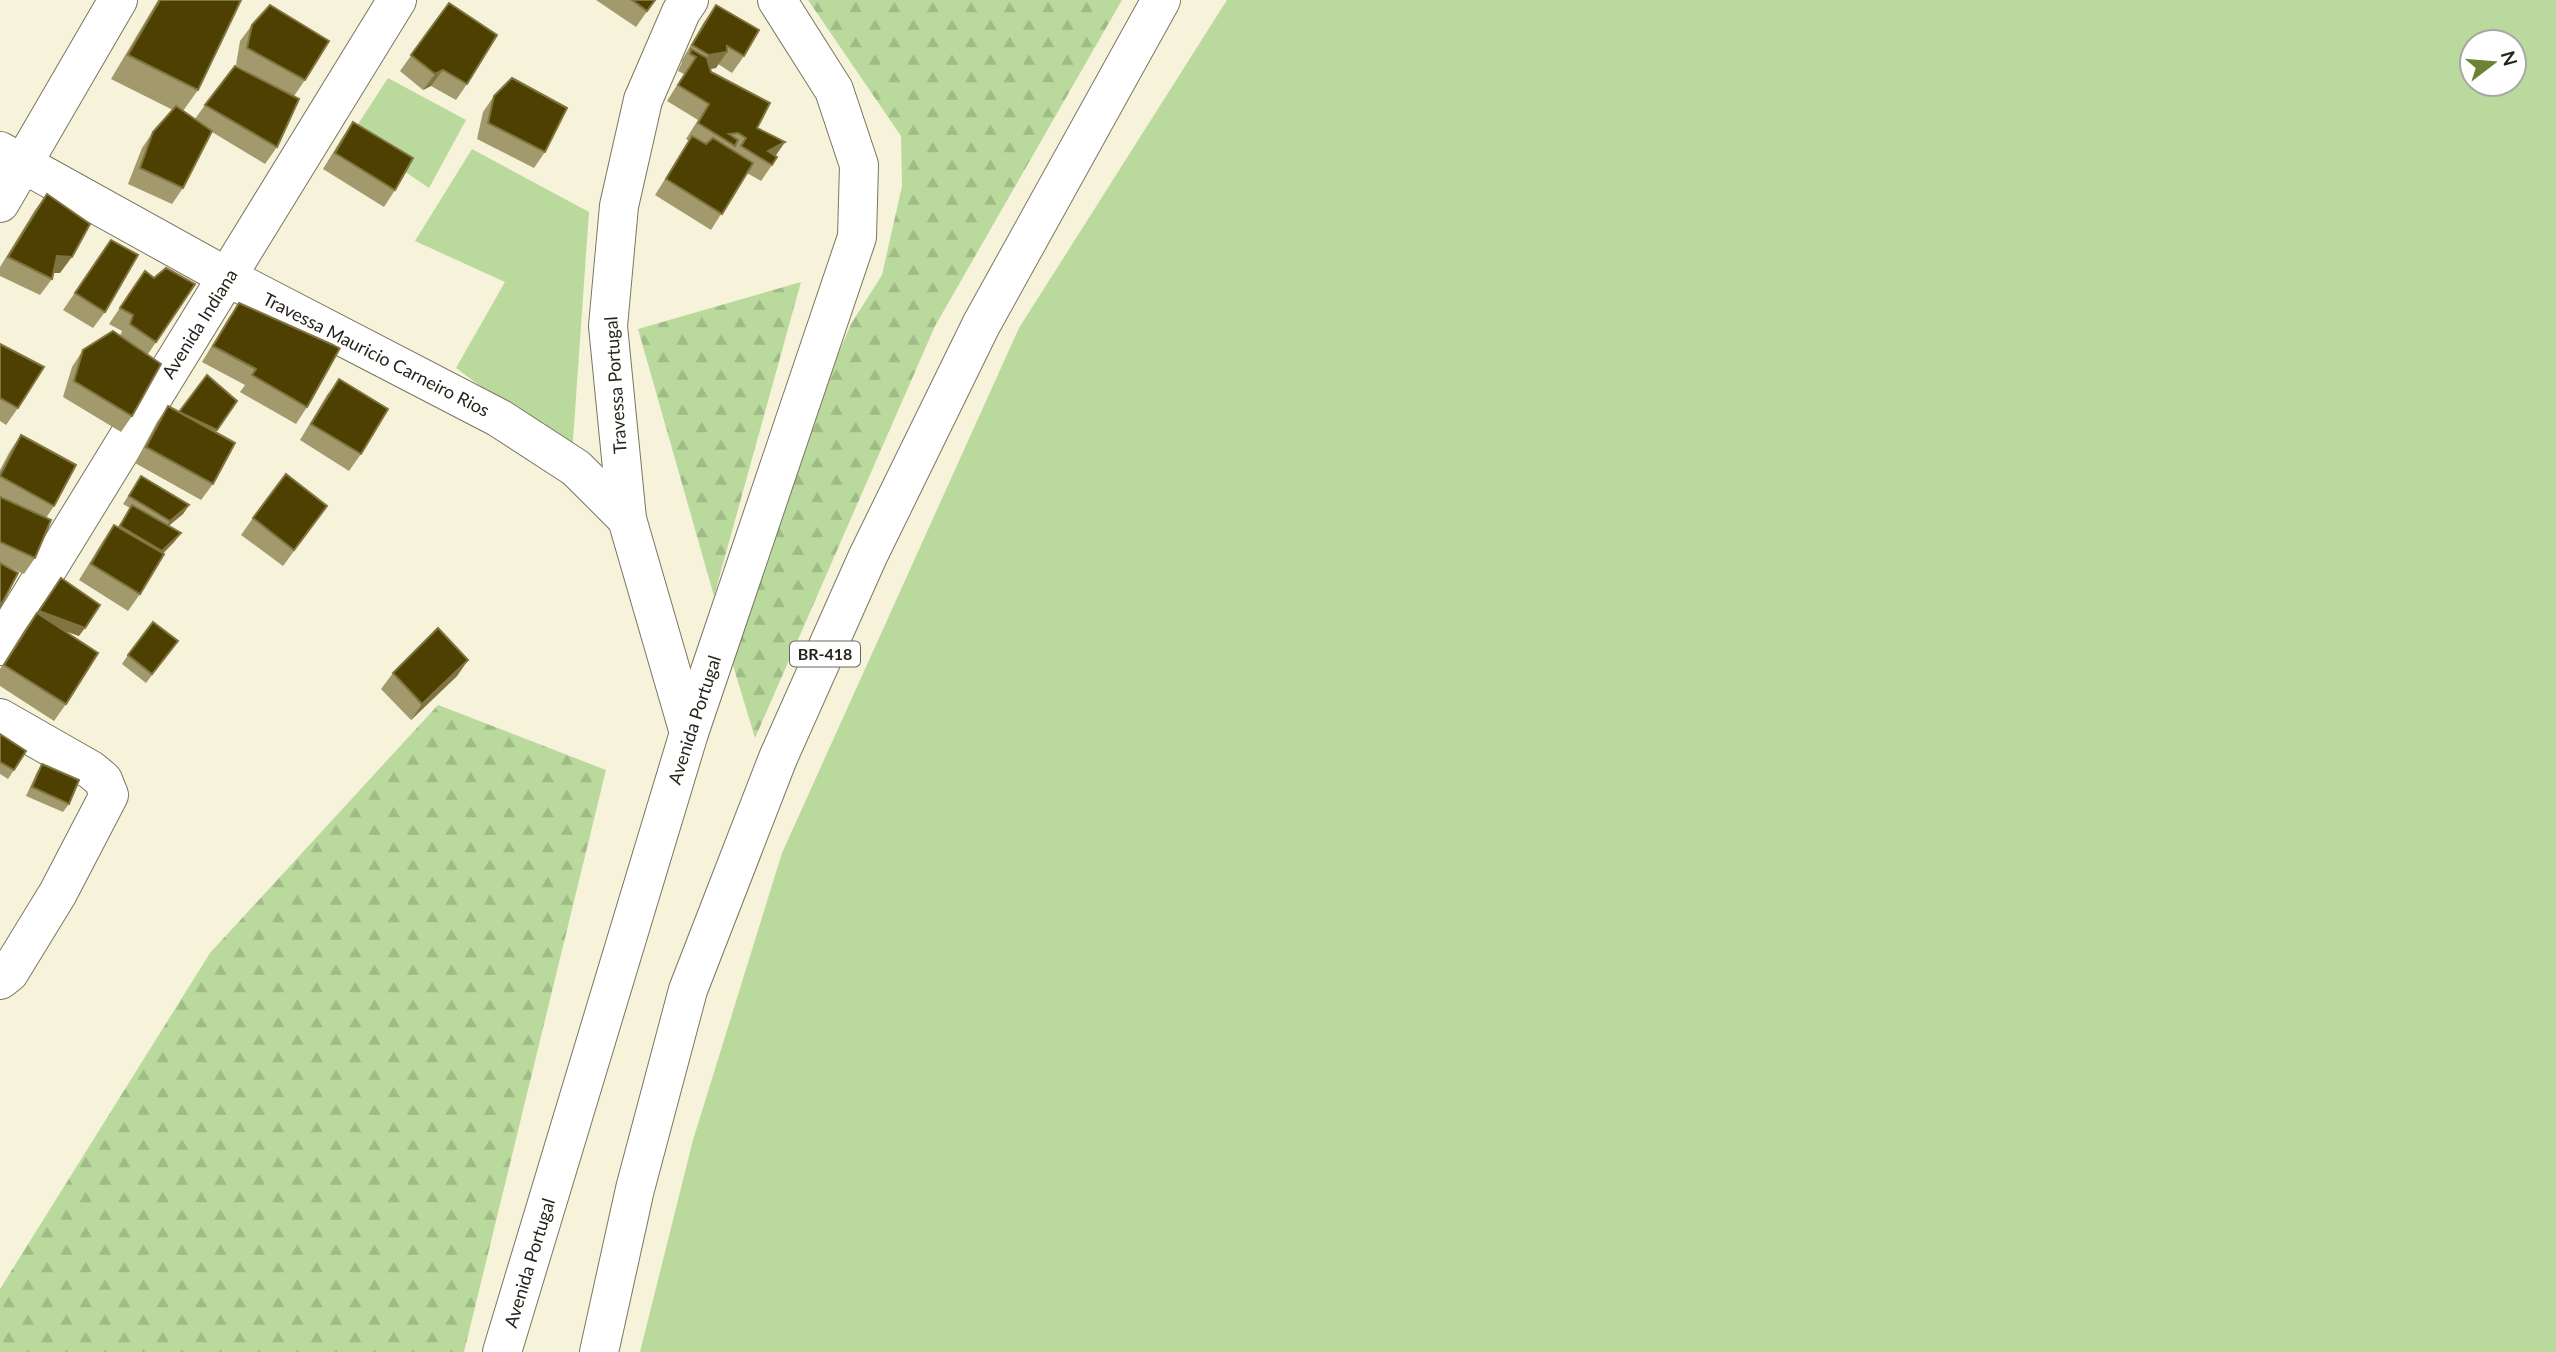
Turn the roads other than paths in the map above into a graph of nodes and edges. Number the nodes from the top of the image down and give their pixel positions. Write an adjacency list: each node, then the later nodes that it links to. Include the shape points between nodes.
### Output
1 (118, 0): 6 (street)
2 (397, 0): 8 (street, Avenida Indiana)
3 (689, 0): 9 (street, Travessa Portugal, via 643,100 619,206 608,326)
4 (777, 0): 12 (street, Avenida Portugal, via 834,90 859,165 857,237)
5 (1161, 0): 15 (street, BR-418, via 981,325 868,556 778,758 688,990 635,1189)
6 (12, 157): 7 (street); 8 (street, Travessa Mauricio Carneiro Rios)
7 (0, 203)
8 (229, 278): 9 (street, Travessa Mauricio Carneiro Rios, via 499,418 576,468); 10 (street, Avenida Indiana)
9 (627, 519): 12 (street, Travessa Portugal)
10 (0, 646)
11 (0, 718): 13 (street, via 91,770 103,780 109,795 58,893 9,973)
12 (689, 733): 14 (street, Avenida Portugal)
13 (0, 980)
14 (502, 1352)
15 (600, 1352)

